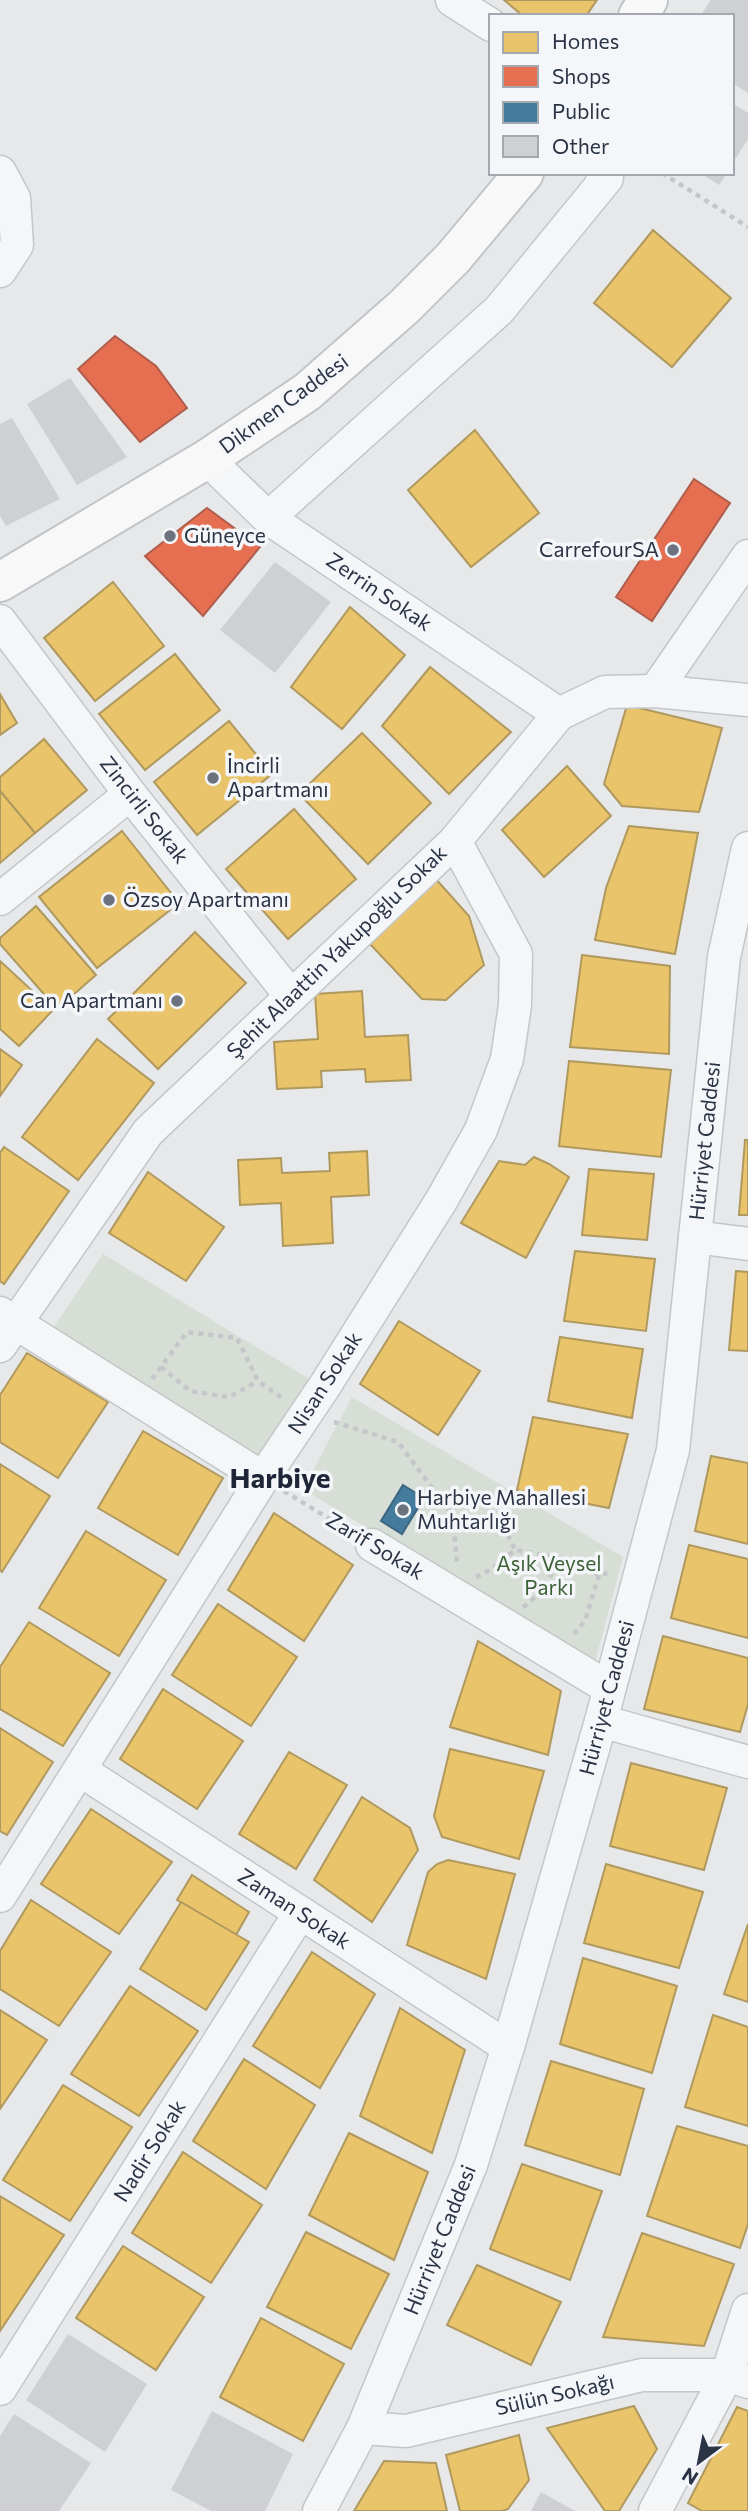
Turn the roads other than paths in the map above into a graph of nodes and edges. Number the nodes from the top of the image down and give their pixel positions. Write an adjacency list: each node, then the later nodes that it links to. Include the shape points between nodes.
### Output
1 (452, 0): 2 (street)
2 (489, 25)
3 (0, 172): 6 (street, via 14,198 17,245)
4 (522, 175): 7 (main road, Dikmen Caddesi, via 453,258 350,356 307,392)
5 (604, 175): 8 (street, via 607,178 499,310)
6 (0, 271)
7 (207, 459): 8 (street, Zerrin Sokak); 10 (main road, Dikmen Caddesi)
8 (268, 518): 14 (street, Zerrin Sokak)
9 (748, 556): 12 (street)
10 (0, 582)
11 (0, 621): 15 (street, Zincirli Sokak)
12 (655, 691): 13 (street, Şehit Alaattin Yakupoğlu Sokak); 14 (street, Şehit Alaattin Yakupoğlu Sokak, via 605,692)
13 (748, 700)
14 (559, 714): 16 (street, Şehit Alaattin Yakupoğlu Sokak)
15 (130, 794): 18 (street); 19 (street, Zincirli Sokak)
16 (455, 841): 19 (street, Şehit Alaattin Yakupoğlu Sokak); 23 (street, Nisan Sokak, via 516,954 507,1059 468,1154)
17 (748, 848): 20 (street, Hürriyet Caddesi, via 724,957)
18 (0, 899)
19 (291, 996): 22 (street, Şehit Alaattin Yakupoğlu Sokak, via 148,1132)
20 (695, 1237): 21 (street); 25 (street, Hürriyet Caddesi, via 673,1450)
21 (748, 1244)
22 (5, 1327): 23 (street, via 137,1399)
23 (263, 1478): 28 (street, Nisan Sokak)
24 (372, 1545): 25 (street, Zarif Sokak)
25 (609, 1688): 26 (street, Hürriyet Caddesi)
26 (601, 1721): 27 (street); 31 (street, Hürriyet Caddesi)
27 (748, 1762)
28 (80, 1770): 29 (street, Nisan Sokak); 30 (street, Zaman Sokak)
29 (0, 1896)
30 (300, 1913): 31 (street, Zaman Sokak); 34 (street, Nadir Sokak)
31 (508, 2047): 35 (street, Hürriyet Caddesi, via 471,2165)
32 (748, 2310): 33 (street)
33 (737, 2378): 35 (street, Sülün Sokağı, via 642,2375 406,2431); 37 (street)
34 (0, 2389)
35 (363, 2428): 36 (street, Hürriyet Caddesi)
36 (319, 2511)
37 (655, 2511)

